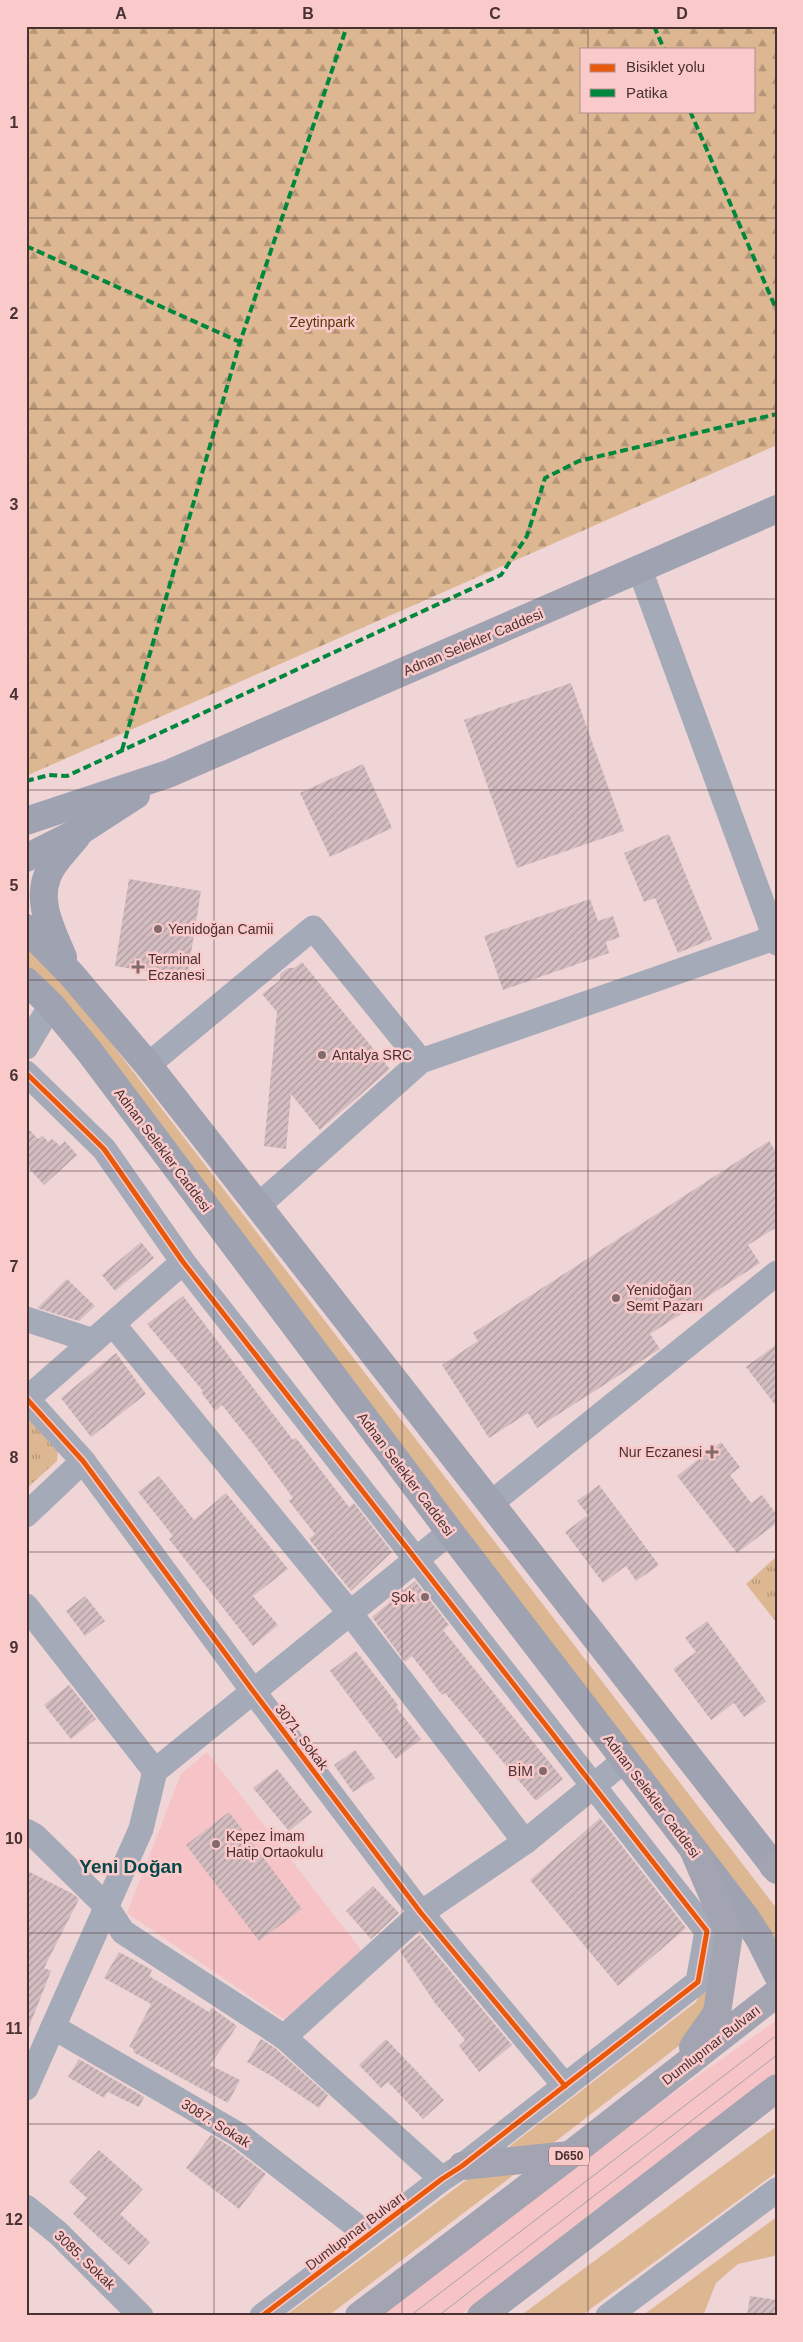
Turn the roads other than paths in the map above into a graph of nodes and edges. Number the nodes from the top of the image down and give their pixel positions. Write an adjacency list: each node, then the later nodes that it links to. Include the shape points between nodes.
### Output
1 (777, 510): 2 (main road, Adnan Selekler Caddesi)
2 (640, 570): 3 (main road, Adnan Selekler Caddesi); 8 (street)
3 (168, 774): 4 (main road, Adnan Selekler Caddesi); 5 (main road, Adnan Selekler Caddesi)
4 (26, 821)
5 (82, 830): 6 (main road, Adnan Selekler Caddesi); 9 (main road, Adnan Selekler Caddesi, via 51,869 43,905)
6 (26, 858)
7 (26, 928): 9 (main road, Adnan Selekler Caddesi)
8 (776, 939): 13 (street)
9 (71, 974): 14 (main road, Adnan Selekler Caddesi)
10 (26, 981): 11 (main road, Adnan Selekler Caddesi)
11 (51, 1004): 12 (street); 26 (main road, Adnan Selekler Caddesi, via 95,1058)
12 (26, 1047)
13 (421, 1061): 14 (street, via 313,928); 16 (street)
14 (148, 1065): 16 (main road, Adnan Selekler Caddesi)
15 (26, 1073): 17 (street, via 104,1149)
16 (258, 1206): 24 (main road, Adnan Selekler Caddesi)
17 (183, 1262): 20 (street); 27 (street)
18 (777, 1273): 24 (street)
19 (26, 1320): 21 (street)
20 (112, 1324): 21 (street); 29 (street)
21 (93, 1341): 22 (street)
22 (27, 1398): 23 (street, 3071. Sokak)
23 (83, 1460): 25 (street); 30 (street, 3071. Sokak)
24 (490, 1504): 37 (main road, Adnan Selekler Caddesi)
25 (26, 1515)
26 (450, 1532): 27 (street); 31 (main road, Adnan Selekler Caddesi)
27 (416, 1560): 29 (street); 33 (street)
28 (26, 1606): 32 (street)
29 (350, 1613): 30 (street); 35 (street)
30 (253, 1691): 32 (street); 39 (street, 3071. Sokak)
31 (625, 1760): 33 (street); 36 (main road, Adnan Selekler Caddesi)
32 (155, 1771): 38 (street, via 141,1829)
33 (594, 1786): 35 (street); 45 (street, Dumlupınar Bulvarı, via 708,1931 698,1982)
34 (29, 1830): 38 (street)
35 (525, 1842): 39 (street)
36 (693, 1849): 40 (main road, Adnan Selekler Caddesi, via 746,1918); 44 (highway, via 729,1933 718,2013)
37 (776, 1868)
38 (106, 1906): 42 (street); 43 (street, via 123,1932)
39 (421, 1913): 43 (street); 45 (street, 3071. Sokak)
40 (777, 1974)
41 (777, 1993): 44 (highway, Dumlupınar Bulvarı / D650)
42 (53, 2027): 46 (street); 52 (street, 3087. Sokak, via 239,2135)
43 (284, 2037): 49 (street)
44 (675, 2073): 48 (highway, Dumlupınar Bulvarı / D650)
45 (565, 2086): 49 (street, Dumlupınar Bulvarı)
46 (26, 2088)
47 (777, 2088): 56 (highway)
48 (570, 2155): 49 (highway); 55 (highway, Dumlupınar Bulvarı / D650)
49 (452, 2172): 52 (street, Dumlupınar Bulvarı)
50 (777, 2190): 57 (street)
51 (26, 2208): 53 (street, 3085. Sokak, via 58,2233)
52 (368, 2236): 54 (street, Dumlupınar Bulvarı)
53 (141, 2316)
54 (262, 2316)
55 (359, 2316)
56 (481, 2316)
57 (608, 2316)

